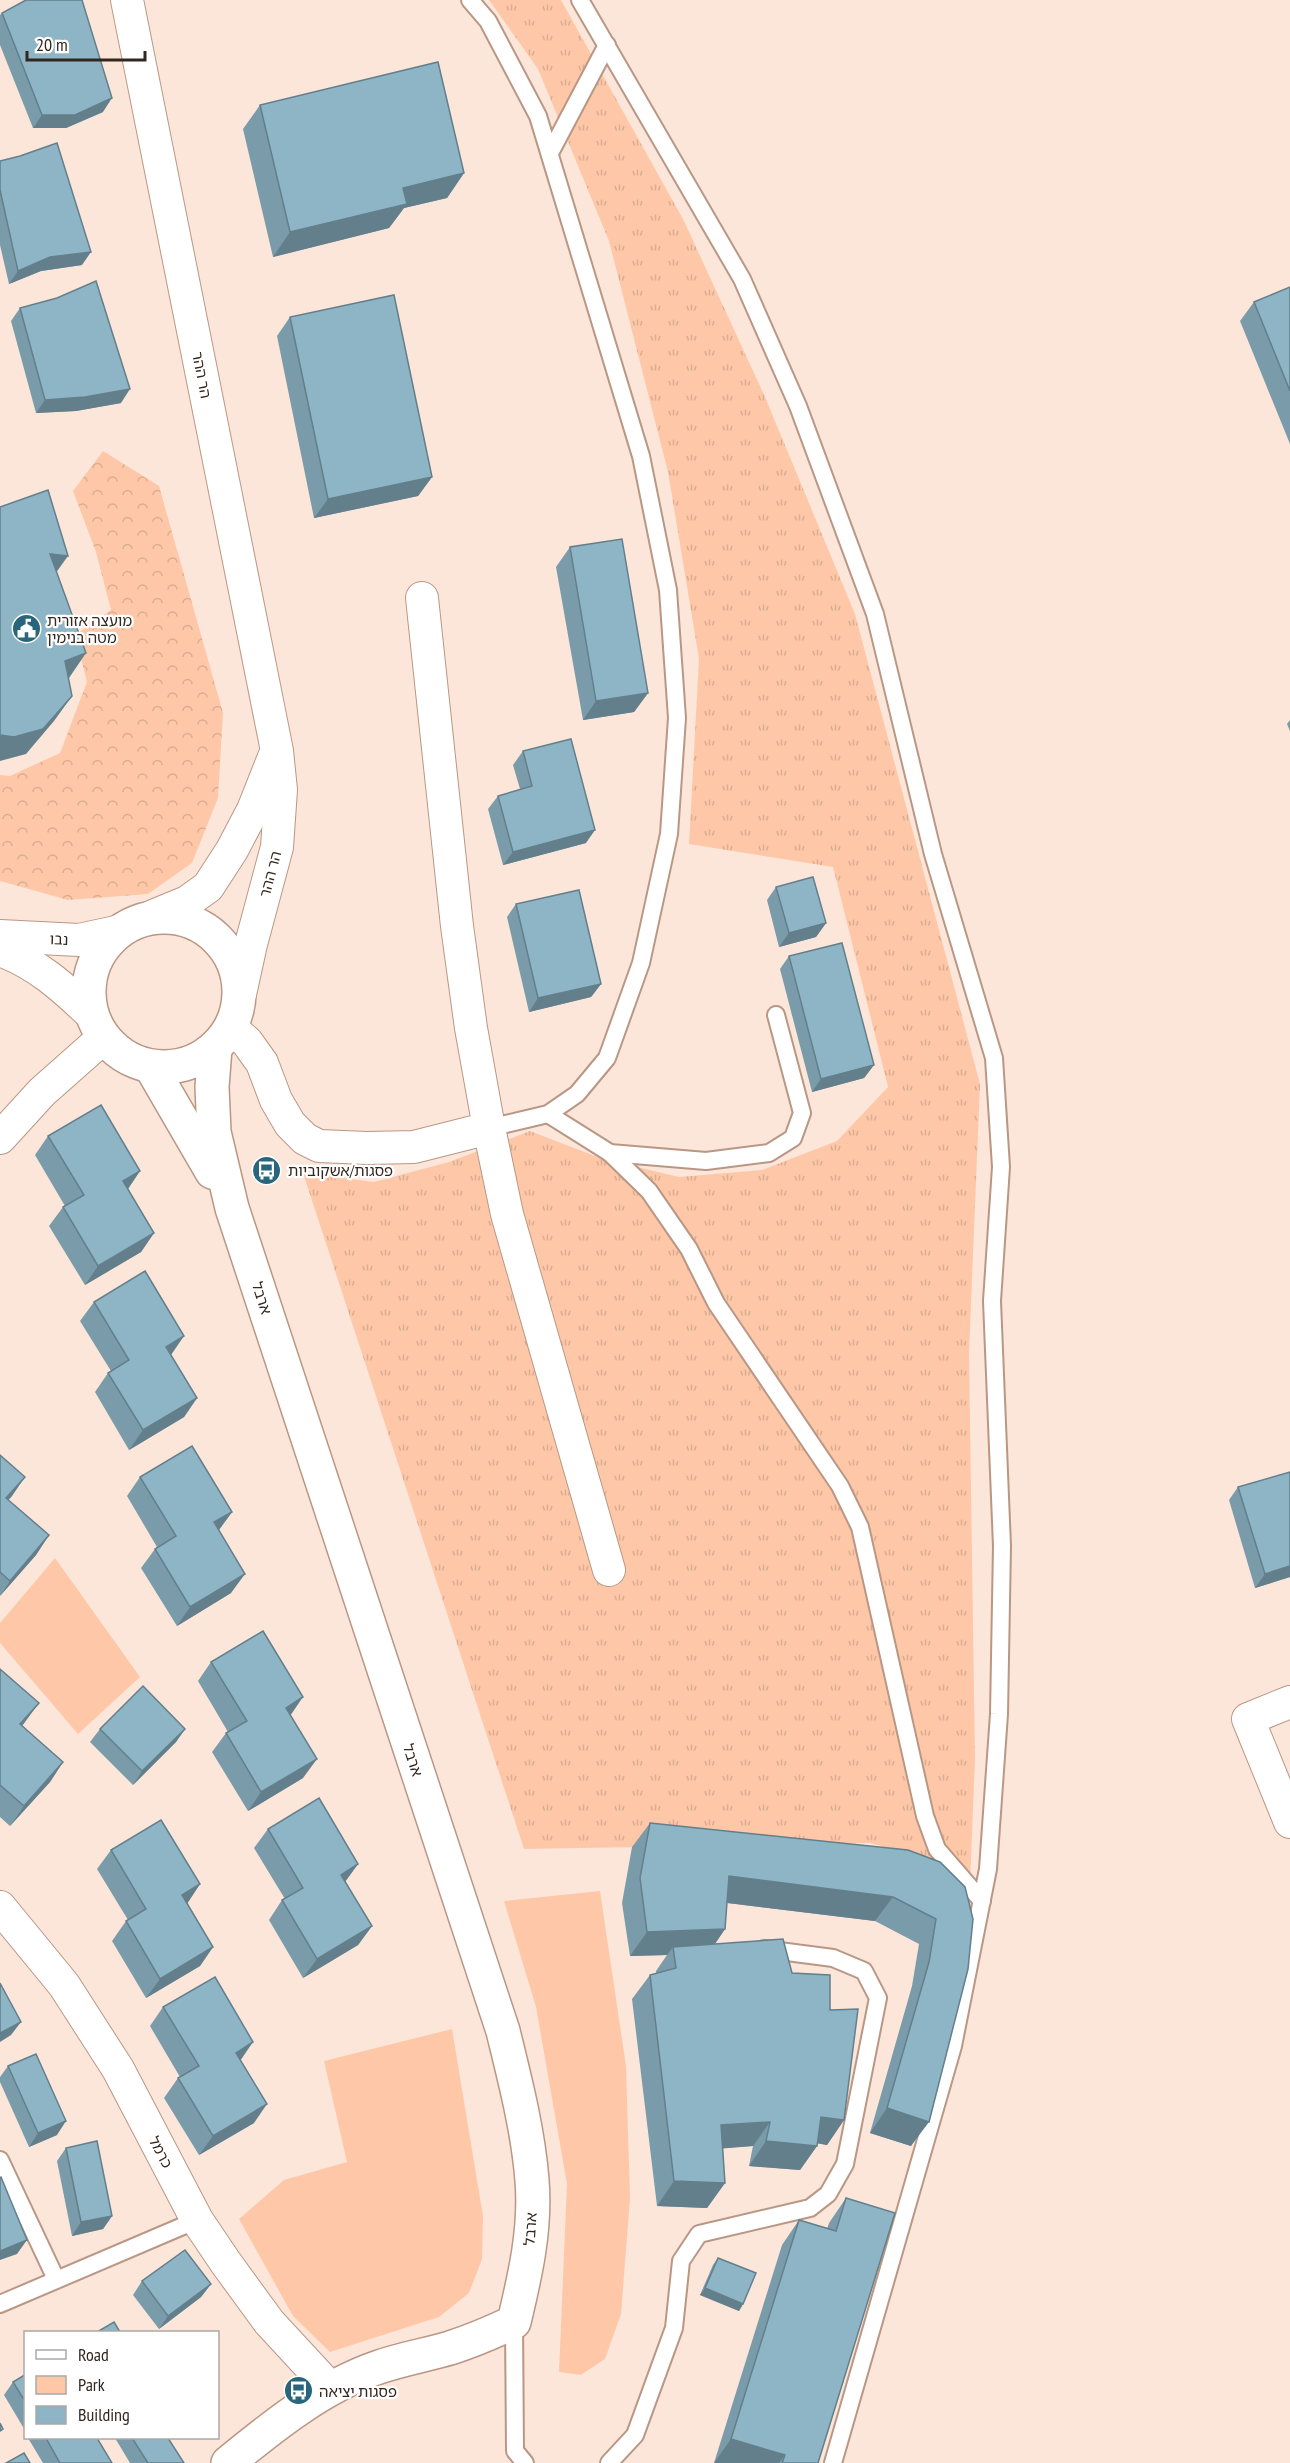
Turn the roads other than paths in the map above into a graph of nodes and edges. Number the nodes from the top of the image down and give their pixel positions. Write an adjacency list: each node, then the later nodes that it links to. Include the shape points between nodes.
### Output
1 (127, 0): 7 (street, הר ההר)
2 (470, 0): 5 (lane, via 488,21 511,61 538,116)
3 (580, 0): 4 (lane)
4 (607, 45): 5 (lane); 25 (lane, via 742,279 798,406 875,614 933,854 994,1058 1002,1167 992,1301 1002,1546 999,1714 988,1869)
5 (550, 153): 17 (lane, via 641,456 668,590 678,718 669,834 641,963 607,1058 577,1094)
6 (422, 598): 18 (street, via 457,926)
7 (277, 751): 8 (street, via 253,810 208,887 187,902); 12 (street, הר ההר, via 281,790 278,847)
8 (153, 916): 9 (street); 12 (street, via 193,921 215,935 230,953)
9 (116, 932): 10 (street, נבו, via 79,940); 14 (street, via 93,964 88,989)
10 (0, 936)
11 (0, 950): 14 (street, via 56,980)
12 (240, 994): 15 (street)
13 (776, 1015): 20 (lane, via 802,1113 793,1138 769,1153 706,1161)
14 (97, 1026): 16 (street, via 116,1051); 19 (street)
15 (223, 1038): 16 (street, via 202,1057 178,1066); 18 (street, via 247,1042 262,1063 290,1125 319,1146 414,1147); 21 (street, ארבל, via 212,1087 214,1132)
16 (151, 1067): 21 (street, ארבל)
17 (548, 1114): 18 (lane); 20 (lane)
18 (489, 1128): 22 (street, via 507,1214)
19 (0, 1138)
20 (610, 1153): 25 (lane, via 649,1191 683,1239 716,1303 840,1486 860,1527 925,1816 937,1849)
21 (232, 1208): 32 (street, ארבל, via 503,2031 532,2181 526,2272)
22 (609, 1570)
23 (1290, 1702): 24 (street, via 1248,1719)
24 (1290, 1822)
25 (982, 1901): 37 (lane, via 953,2046)
26 (0, 1907): 29 (street, כרמל, via 64,1985 118,2069)
27 (751, 1947): 36 (lane, via 833,1958 864,1971 878,1998 844,2164 828,2194 810,2208 699,2235 681,2261 674,2328 635,2435)
28 (0, 2160): 30 (lane)
29 (197, 2220): 30 (lane); 33 (street, כרמל, via 269,2322)
30 (56, 2279): 31 (lane)
31 (0, 2304)
32 (514, 2322): 33 (street, via 450,2348 378,2367); 35 (lane, via 515,2451)
33 (331, 2390): 34 (street, via 273,2427)
34 (228, 2463)
35 (525, 2463)
36 (609, 2463)
37 (833, 2463)

